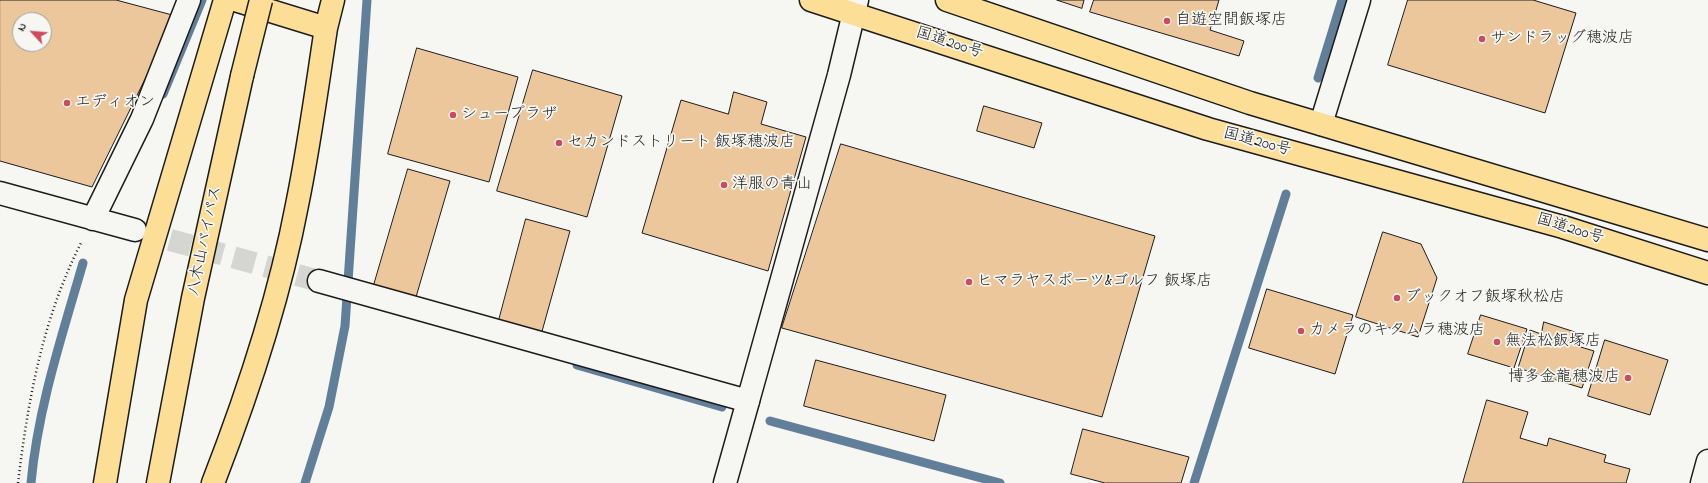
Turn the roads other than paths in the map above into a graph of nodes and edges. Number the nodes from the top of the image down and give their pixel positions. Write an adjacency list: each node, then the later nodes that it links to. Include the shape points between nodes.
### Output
1 (189, 0): 13 (street, via 142,119)
2 (225, 0): 20 (highway, via 136,300)
3 (235, 0): 10 (highway)
4 (261, 0): 21 (highway, 八木山バイパス, bridge, via 193,298)
5 (333, 0): 10 (highway)
6 (811, 0): 9 (highway, 国道200号)
7 (947, 0): 11 (highway, 国道200号, via 1229,96)
8 (1359, 0): 11 (street)
9 (855, 6): 16 (highway, 国道200号, via 1208,129 1564,227); 18 (street, via 839,75)
10 (326, 28): 22 (highway, via 297,205 276,295 237,421)
11 (1321, 124): 15 (highway, 国道200号)
12 (0, 193): 13 (street)
13 (93, 219): 14 (street)
14 (135, 230)
15 (1708, 240)
16 (1708, 273)
17 (327, 283): 18 (street)
18 (748, 401): 23 (street)
19 (1708, 461): 24 (street)
20 (105, 483)
21 (158, 483)
22 (213, 483)
23 (726, 483)
24 (1702, 483)

